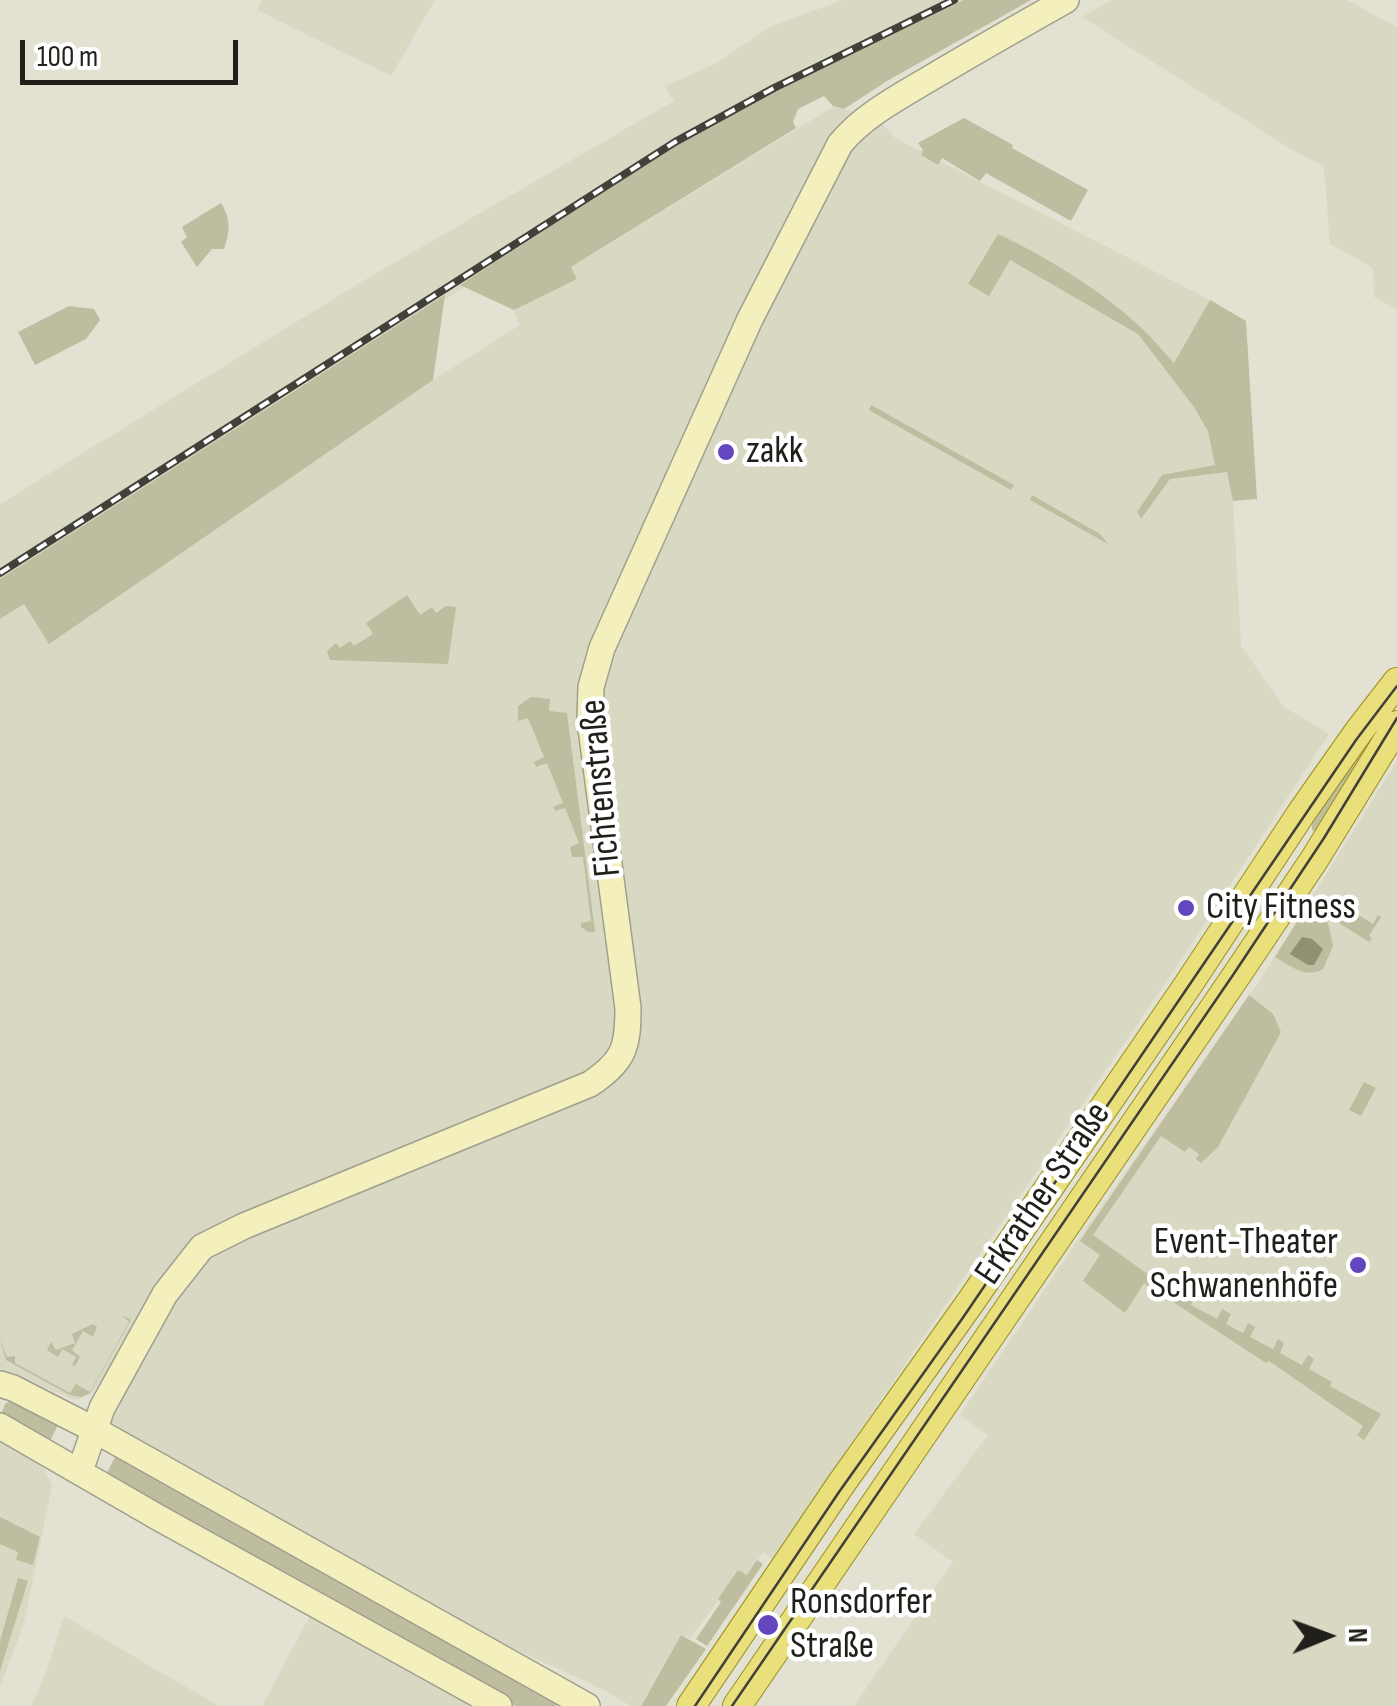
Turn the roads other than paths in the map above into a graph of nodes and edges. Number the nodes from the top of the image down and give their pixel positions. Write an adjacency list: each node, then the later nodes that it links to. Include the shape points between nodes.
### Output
1 (1066, 0): 8 (street, Fichtenstraße, via 884,106 840,144 750,320 602,648 590,721 628,1008 615,1066 590,1084 202,1247 165,1294 108,1396)
2 (1397, 682): 4 (main road, Erkrather Straße)
3 (1397, 725): 5 (main road, Erkrather Straße)
4 (1359, 731): 5 (main road, via 1349,760 1306,827 1308,838); 11 (main road, Erkrather Straße)
5 (1330, 836): 12 (main road, Erkrather Straße)
6 (0, 1384): 8 (street)
7 (0, 1426): 8 (street)
8 (87, 1450): 9 (street, via 159,1518); 10 (street)
9 (499, 1706)
10 (587, 1706)
11 (691, 1706)
12 (736, 1706)

